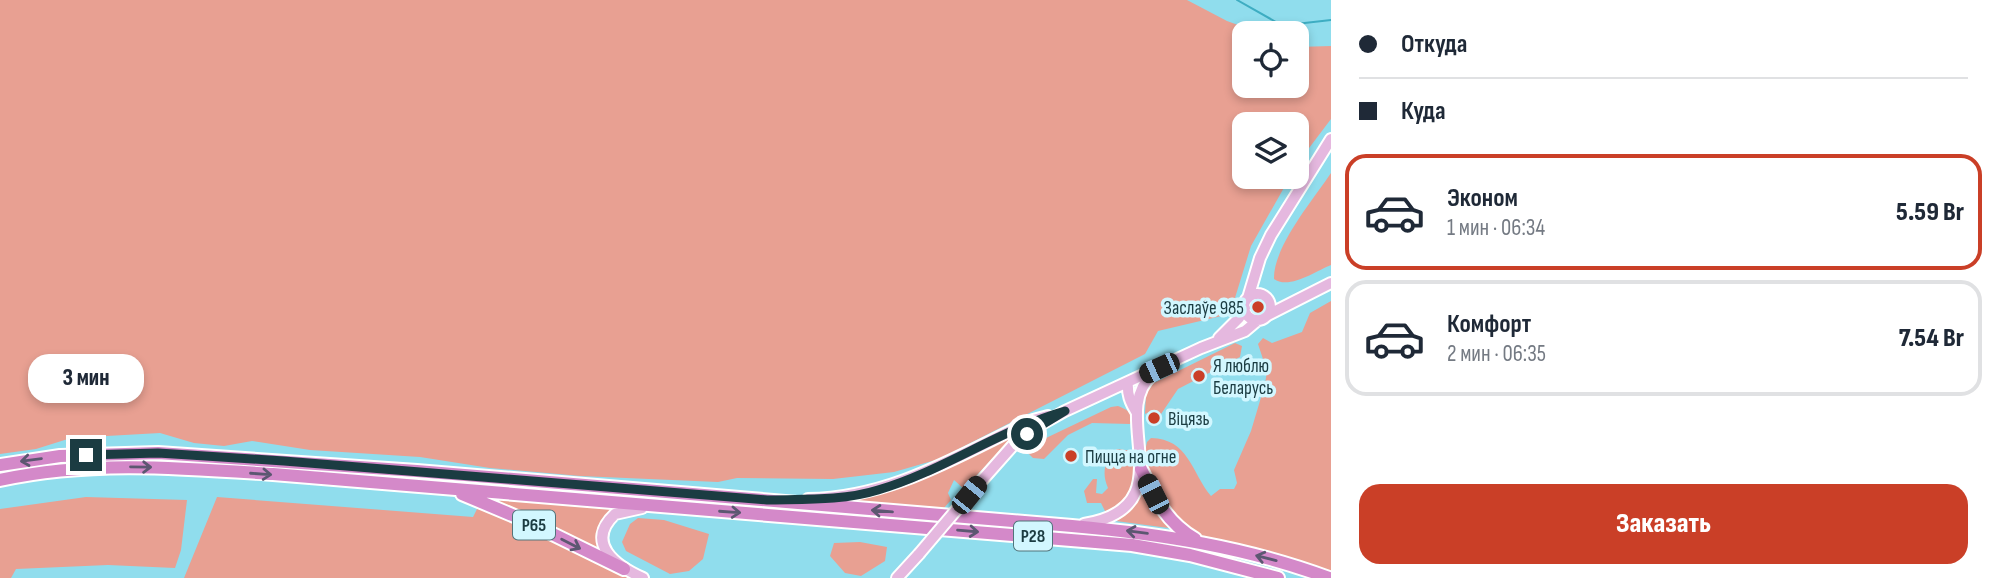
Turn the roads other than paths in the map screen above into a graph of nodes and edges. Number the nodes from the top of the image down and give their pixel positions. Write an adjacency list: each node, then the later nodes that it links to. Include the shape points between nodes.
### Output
1 (1331, 139): 2 (main road)
2 (1260, 258): 4 (main road); 5 (main road)
3 (1331, 283): 6 (main road)
4 (1264, 297): 5 (main road, via 1255,295); 6 (main road); 7 (main road, via 1270,307)
5 (1246, 303): 7 (main road, via 1249,317); 8 (main road, via 1239,318)
6 (1290, 303): 7 (main road)
7 (1262, 318): 8 (main road, via 1245,331)
8 (1216, 341): 9 (main road)
9 (1159, 368): 10 (main road); 11 (main road)
10 (1128, 382): 11 (main road); 12 (main road); 13 (main road)
11 (1140, 390): 15 (main road)
12 (1105, 392): 13 (main road); 14 (main road)
13 (1130, 402): 15 (main road)
14 (1065, 411): 20 (main road, via 1033,420 878,490); 26 (main road, bridge, via 1015,443)
15 (1137, 413): 17 (main road)
16 (0, 465): 20 (highway, Р28, one-way to 16, via 158,453 60,456)
17 (1141, 469): 22 (main road, via 1124,509 1101,521); 23 (highway, via 1169,519)
18 (0, 480): 19 (highway, Р28, one-way to 19, via 49,471 169,467)
19 (442, 488): 21 (highway, Р28); 24 (highway, Р65, one-way to 24, via 481,500)
20 (767, 500): 22 (highway, Р28, one-way to 20)
21 (662, 507): 24 (main road, Р65, via 622,511 604,528 605,548 611,560); 27 (highway, Р28, one-way to 27, via 1132,545)
22 (1072, 526): 23 (highway, Р28, one-way to 22)
23 (1201, 542): 28 (highway, Р28, one-way to 23)
24 (624, 569): 25 (main road, Р65)
25 (643, 578)
26 (898, 578)
27 (1278, 578)
28 (1329, 578)

